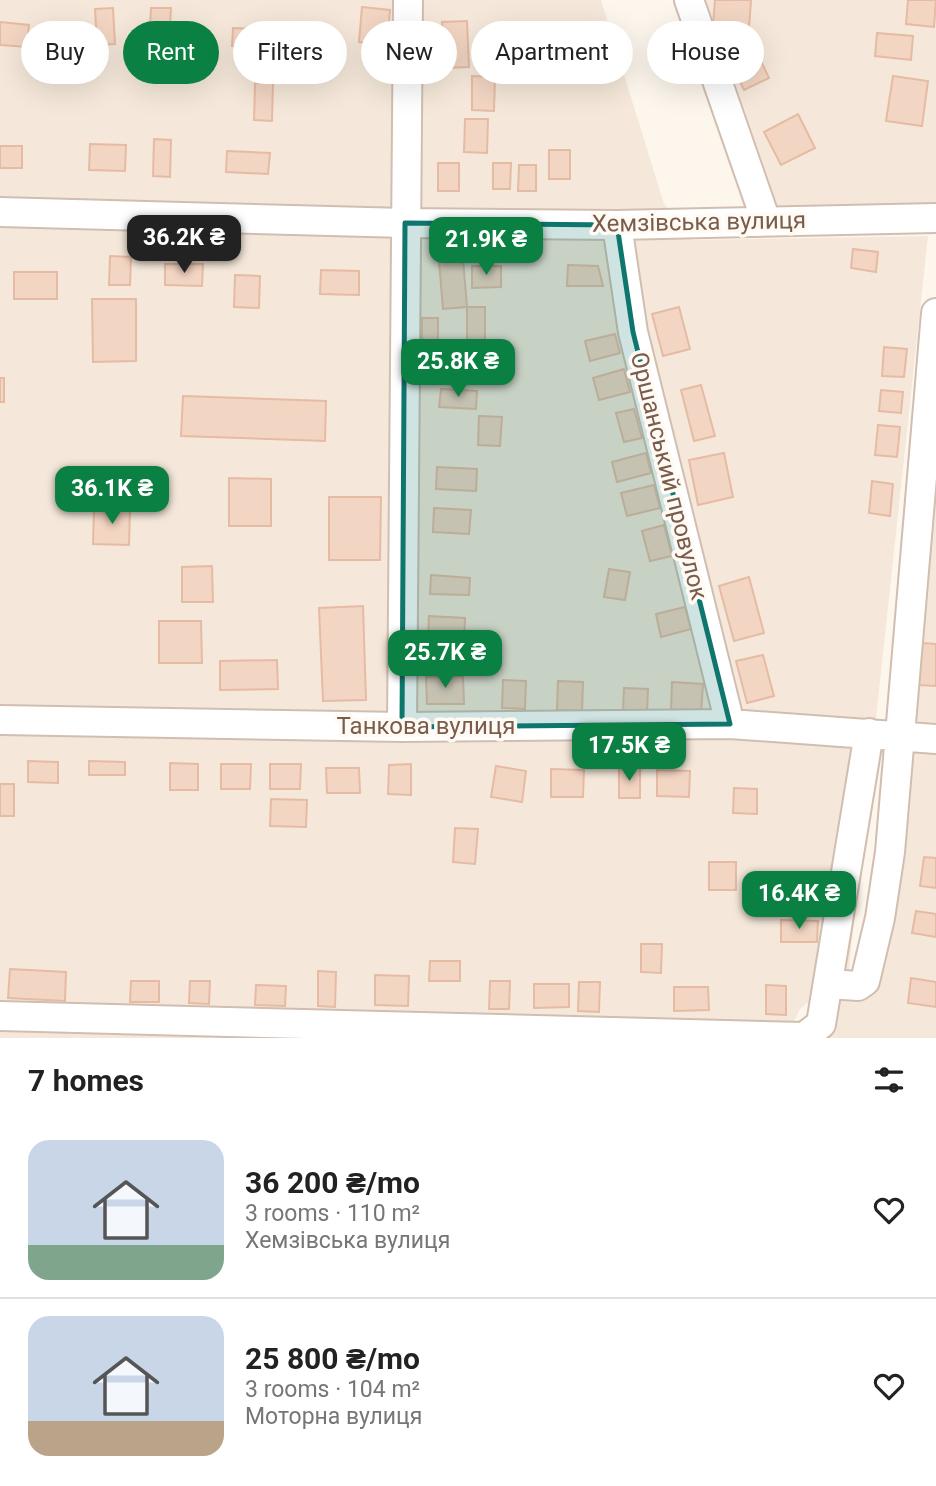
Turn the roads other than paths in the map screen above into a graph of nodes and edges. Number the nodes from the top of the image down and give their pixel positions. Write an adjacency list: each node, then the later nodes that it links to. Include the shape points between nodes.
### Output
1 (408, 0): 6 (street)
2 (689, 0): 5 (street)
3 (0, 212): 6 (street, Хемзівська вулиця)
4 (936, 218): 5 (street, Хемзівська вулиця)
5 (766, 221): 7 (street, Хемзівська вулиця)
6 (405, 223): 7 (street, Хемзівська вулиця); 11 (street)
7 (617, 225): 10 (street, Оршанський провулок, via 633,332)
8 (936, 313): 13 (street)
9 (0, 720): 11 (street, Танкова вулиця)
10 (730, 724): 11 (street, Танкова вулиця); 12 (street, Танкова вулиця)
11 (402, 727)
12 (869, 733): 13 (street, Танкова вулиця); 15 (street)
13 (900, 736): 14 (street, Танкова вулиця); 15 (street, via 890,852 873,956 865,981 858,986)
14 (936, 739)
15 (829, 984): 17 (street, via 821,1024)
16 (0, 1016): 17 (street)
17 (804, 1037)

